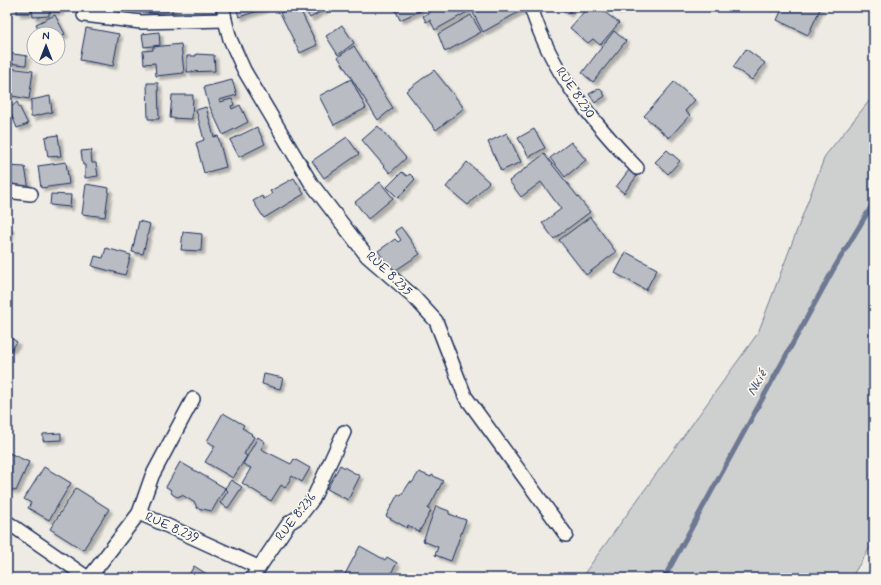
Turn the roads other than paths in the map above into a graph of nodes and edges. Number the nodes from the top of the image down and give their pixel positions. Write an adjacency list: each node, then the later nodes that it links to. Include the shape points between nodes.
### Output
1 (531, 7): 4 (street, RUE 8.230, via 542,39 573,93 599,129)
2 (224, 13): 3 (street, via 141,22); 11 (street, RUE 8.235, via 244,70 311,183 367,256 412,295 436,321 465,396)
3 (84, 15)
4 (637, 168)
5 (7, 191): 6 (street)
6 (32, 194)
7 (193, 399): 9 (street, via 152,476)
8 (344, 432): 12 (street, RUE 8.236, via 313,499 300,516 289,523)
9 (139, 513): 12 (street, RUE 8.239); 13 (street, RUE 8.239)
10 (7, 522): 13 (street)
11 (566, 535)
12 (255, 572)
13 (88, 578)

